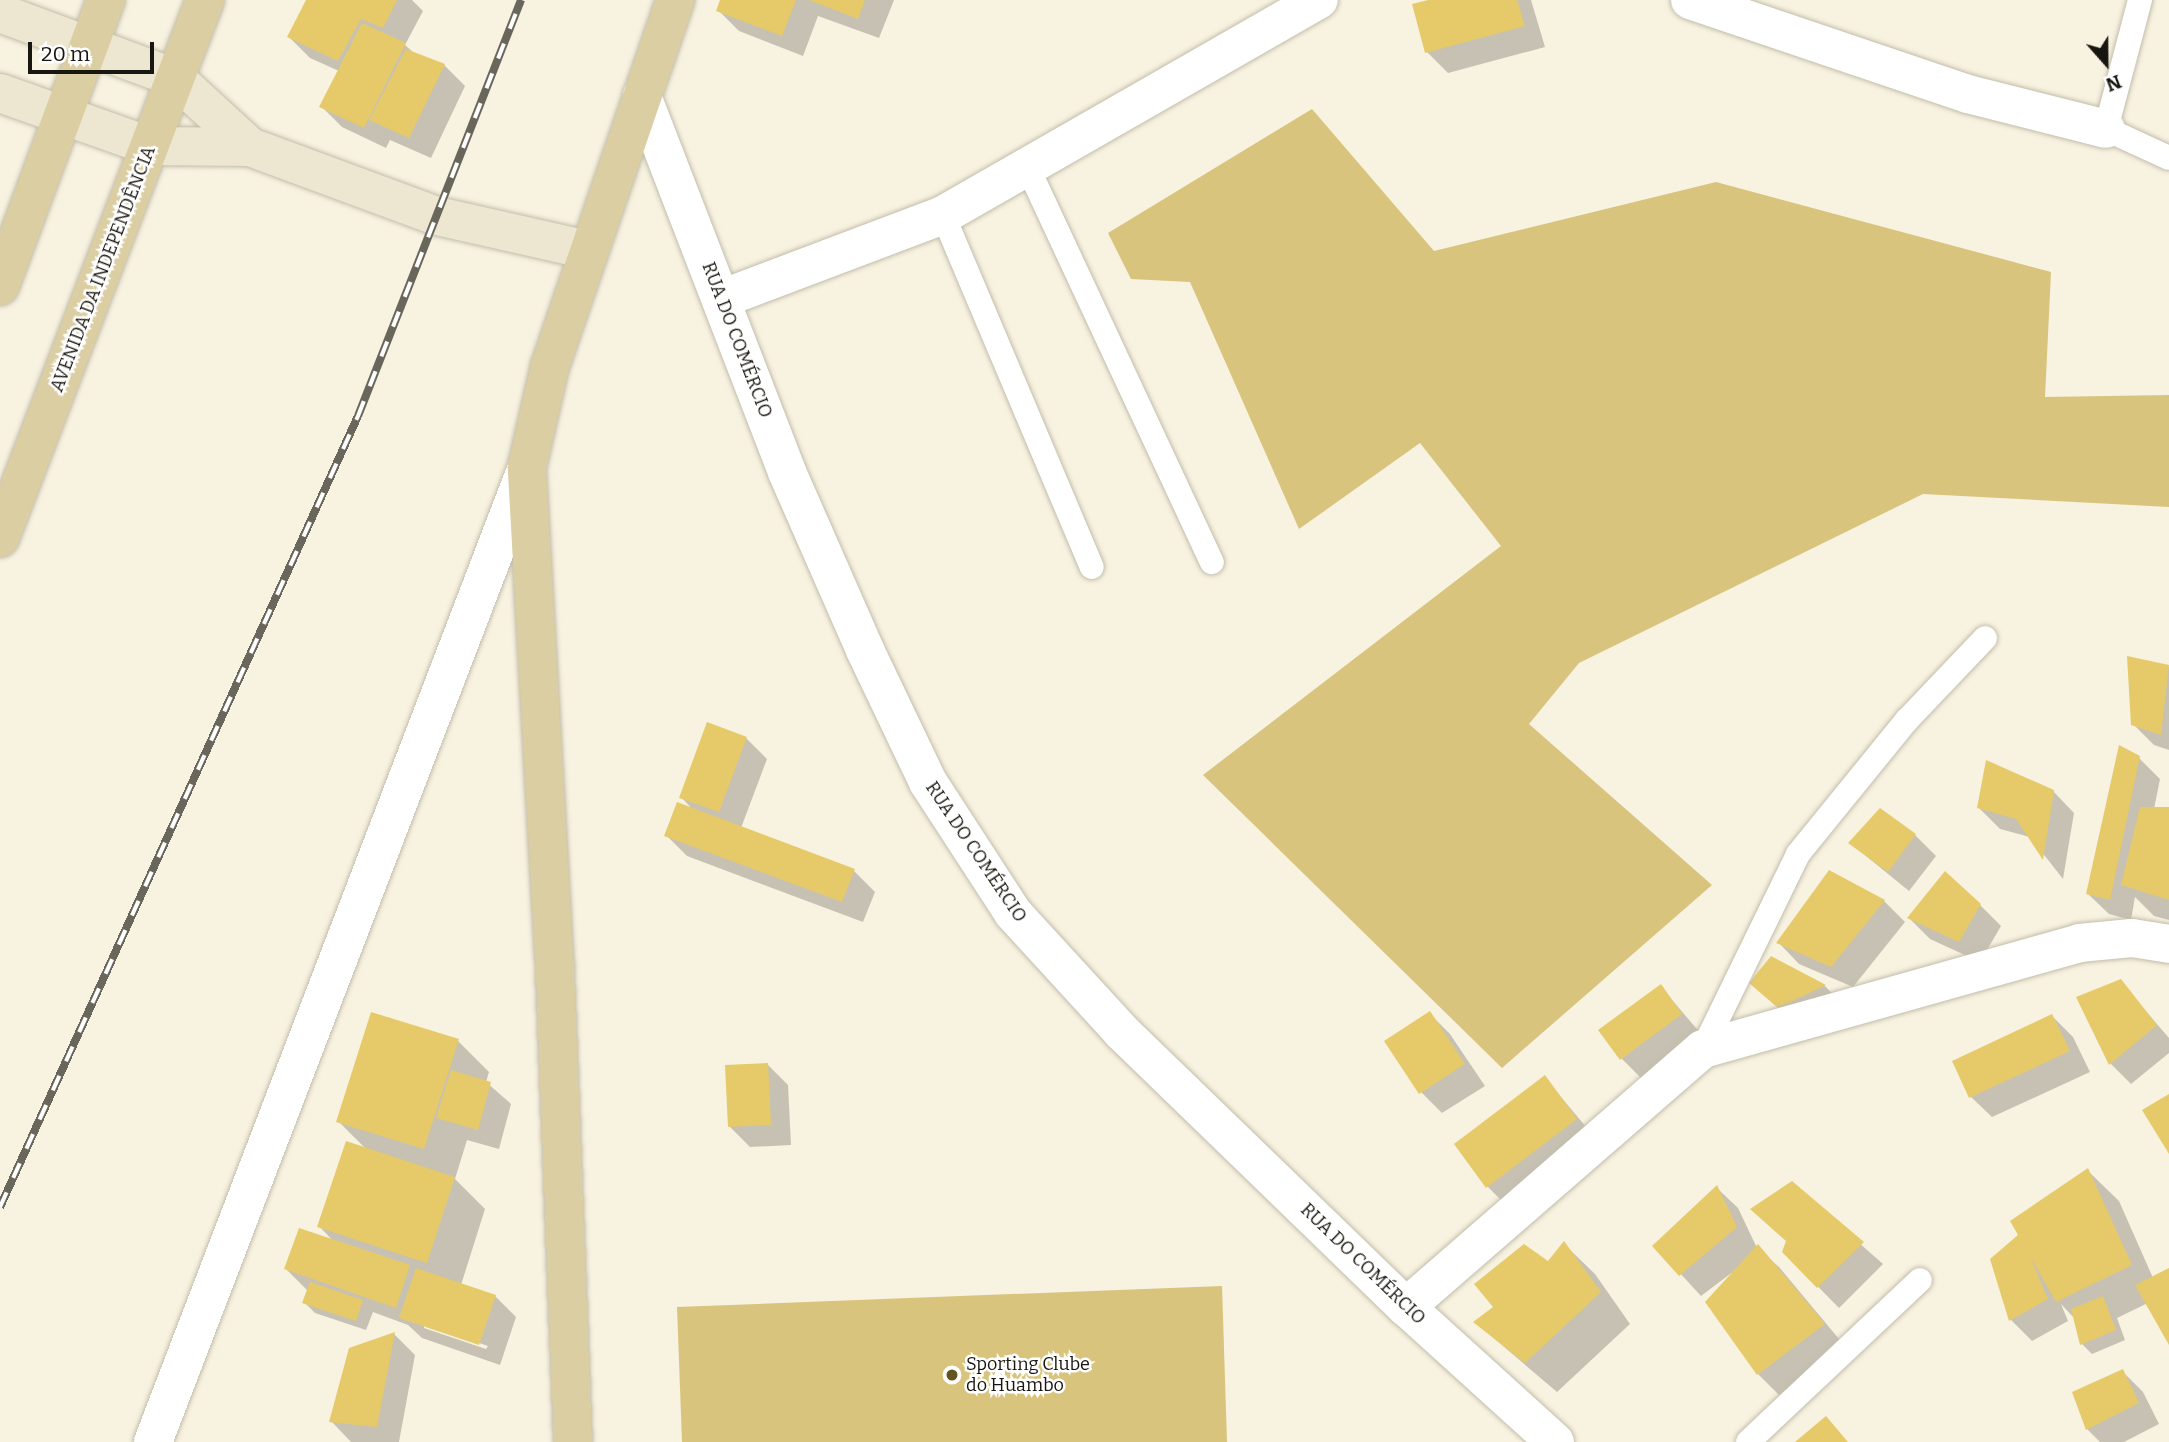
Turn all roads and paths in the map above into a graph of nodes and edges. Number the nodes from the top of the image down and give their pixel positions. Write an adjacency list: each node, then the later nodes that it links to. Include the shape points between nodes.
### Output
1 (106, 0): 8 (main road)
2 (205, 0): 9 (main road, AVENIDA DA INDEPENDÊNCIA)
3 (675, 0): 11 (main road)
4 (1319, 0): 17 (street, via 1217,54)
5 (1690, 0): 13 (street, via 1968,94)
6 (2140, 0): 13 (lane)
7 (0, 13): 8 (street)
8 (87, 46): 9 (street); 12 (main road)
9 (175, 78): 14 (main road, AVENIDA DA INDEPENDÊNCIA); 15 (street)
10 (0, 93): 12 (street)
11 (642, 96): 19 (main road); 21 (street, RUA DO COMÉRCIO)
12 (62, 117): 14 (street); 20 (main road)
13 (2106, 129): 16 (lane)
14 (150, 146): 15 (street); 23 (main road, AVENIDA DA INDEPENDÊNCIA)
15 (250, 147): 19 (street, via 437,216)
16 (2169, 158)
17 (1028, 168): 18 (street); 24 (lane)
18 (943, 215): 21 (street); 25 (lane)
19 (588, 250): 22 (main road, via 550,366)
20 (0, 286)
21 (721, 299): 30 (street, RUA DO COMÉRCIO, via 787,472 865,650 928,782 1013,913 1121,1031)
22 (527, 467): 31 (street); 32 (main road, via 554,955)
23 (0, 538)
24 (1212, 562)
25 (1092, 567)
26 (1985, 638): 28 (lane, via 1907,720 1798,855)
27 (2169, 944): 28 (street, via 2132,938 2079,943)
28 (1703, 1049): 30 (street)
29 (1920, 1280): 34 (lane)
30 (1406, 1307): 33 (street, RUA DO COMÉRCIO)
31 (153, 1442)
32 (573, 1442)
33 (1555, 1442)
34 (1748, 1442)

